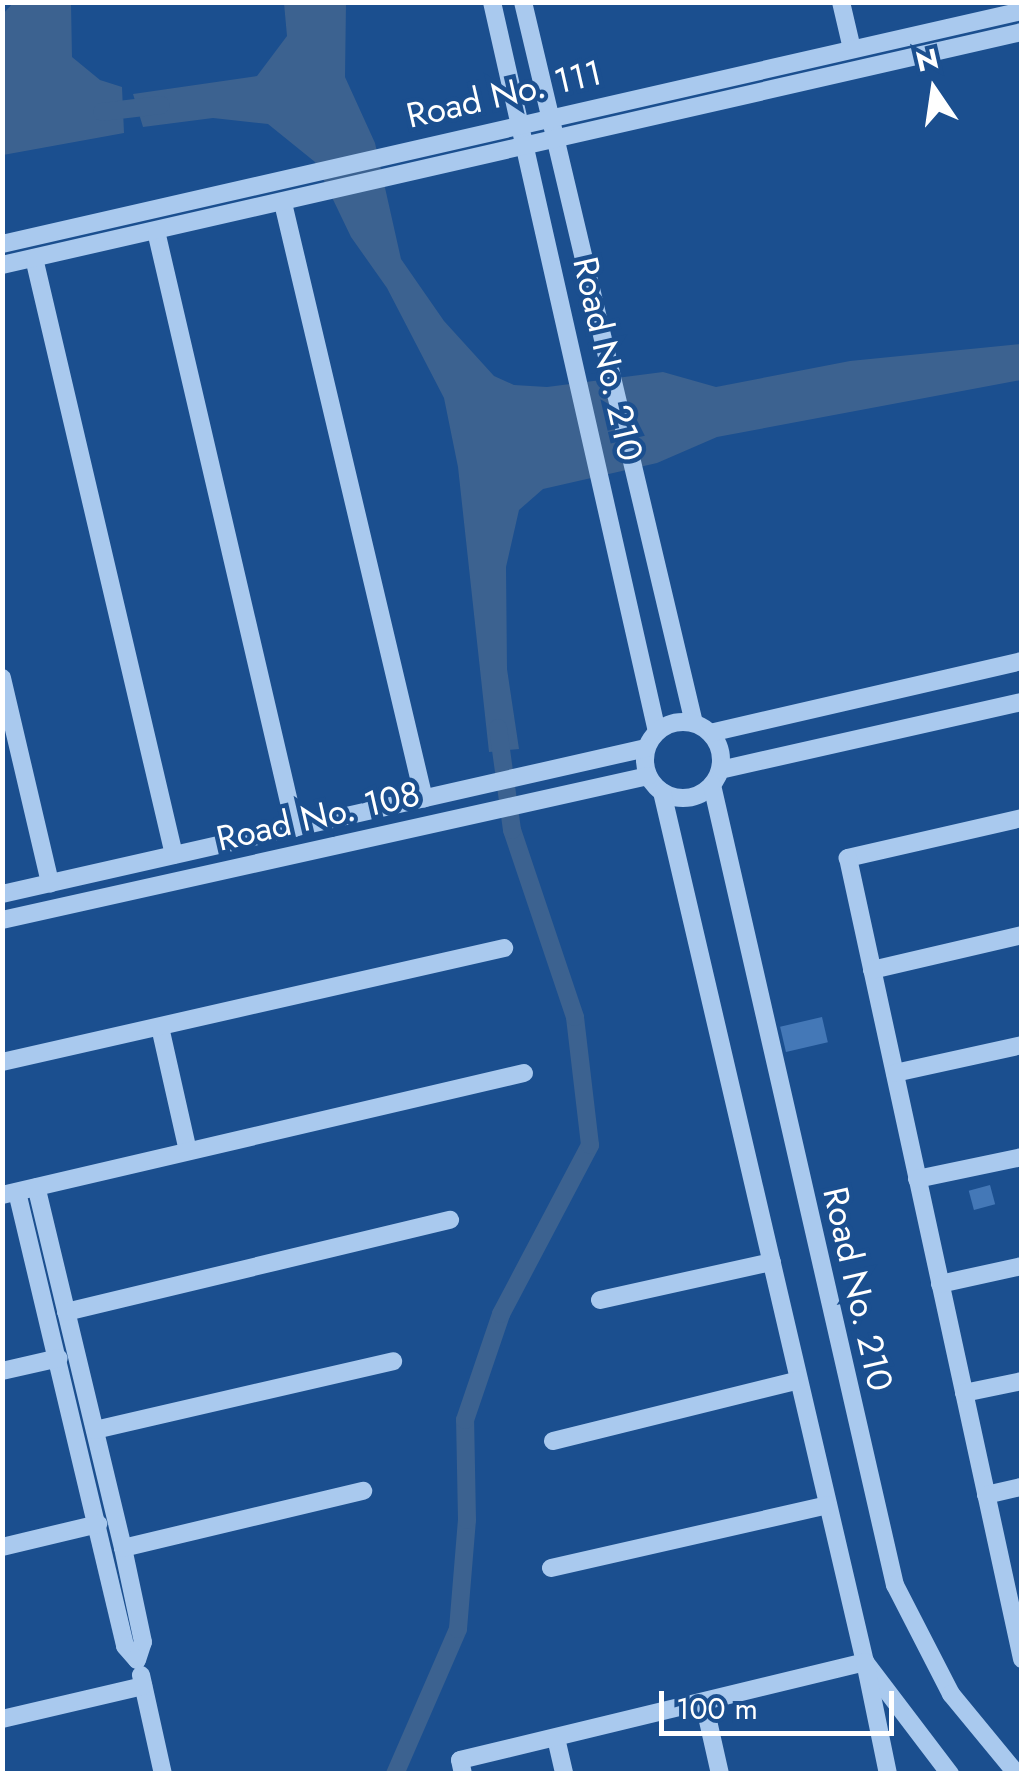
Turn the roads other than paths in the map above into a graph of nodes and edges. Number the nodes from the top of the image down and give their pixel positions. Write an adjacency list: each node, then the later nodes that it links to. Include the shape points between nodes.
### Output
1 (492, 2): 9 (street, Road No. 210)
2 (523, 2): 8 (street, Road No. 210)
3 (841, 2): 7 (street)
4 (984, 10): 5 (street, Road No. 111); 7 (street, Road No. 111)
5 (1022, 11)
6 (1022, 32): 10 (street, Road No. 111)
7 (852, 48): 8 (street, Road No. 111)
8 (550, 116): 9 (street, Road No. 111); 10 (street, Road No. 210)
9 (520, 124): 11 (street, Road No. 210); 14 (street, Road No. 111)
10 (556, 142): 11 (street, Road No. 111); 20 (street, Road No. 210)
11 (526, 149): 12 (street, Road No. 111); 21 (street, Road No. 210)
12 (283, 203): 13 (street, Road No. 111); 26 (street)
13 (156, 231): 15 (street, Road No. 111); 28 (street)
14 (2, 244)
15 (34, 258): 16 (street, Road No. 111); 29 (street)
16 (2, 265)
17 (1022, 661): 20 (street)
18 (2, 678): 30 (street)
19 (1022, 702): 24 (street)
20 (702, 728): 21 (street, via 674,722); 24 (street, Road No. 210, via 720,750)
21 (657, 732): 22 (street)
22 (646, 748): 23 (street); 26 (street, Road No. 108)
23 (648, 776): 25 (street); 32 (street, Road No. 108)
24 (716, 777): 25 (street, via 694,796); 81 (street, Road No. 210, via 894,1585 951,1694)
25 (662, 792): 46 (street)
26 (424, 799): 28 (street, Road No. 108)
27 (1022, 818): 35 (street, via 848,858)
28 (295, 828): 29 (street, Road No. 108)
29 (174, 856): 30 (street, Road No. 108)
30 (50, 884): 31 (street, Road No. 108)
31 (2, 894)
32 (2, 920)
33 (1022, 935): 35 (street)
34 (504, 948): 36 (street)
35 (872, 970): 40 (street)
36 (160, 1027): 38 (street); 41 (street)
37 (1022, 1045): 40 (street)
38 (2, 1062)
39 (524, 1073): 41 (street)
40 (894, 1073): 43 (street)
41 (188, 1151): 44 (street)
42 (1022, 1156): 43 (street)
43 (917, 1179): 48 (street)
44 (18, 1191): 50 (street); 51 (street)
45 (450, 1220): 50 (street)
46 (772, 1262): 49 (street); 54 (street)
47 (1022, 1266): 48 (street)
48 (940, 1284): 56 (street)
49 (600, 1300)
50 (66, 1312): 57 (street)
51 (59, 1358): 53 (street); 63 (street)
52 (393, 1361): 57 (street)
53 (2, 1370)
54 (799, 1380): 58 (street); 62 (street)
55 (1022, 1380): 56 (street)
56 (964, 1393): 61 (street)
57 (95, 1430): 65 (street)
58 (553, 1441)
59 (1022, 1487): 61 (street)
60 (363, 1490): 65 (street)
61 (986, 1496): 67 (street)
62 (828, 1505): 66 (street); 70 (street)
63 (98, 1524): 64 (street); 69 (street, via 125,1646)
64 (2, 1546)
65 (123, 1548): 69 (street, via 142,1642)
66 (551, 1568)
67 (1016, 1602): 68 (street)
68 (1022, 1659)
69 (137, 1660): 71 (street)
70 (865, 1662): 72 (street); 79 (street); 80 (street)
71 (143, 1686): 73 (street); 75 (street)
72 (704, 1703): 74 (street); 78 (street)
73 (2, 1719)
74 (556, 1738): 76 (street, via 460,1760); 77 (street)
75 (164, 1774)
76 (463, 1774)
77 (564, 1774)
78 (720, 1774)
79 (888, 1774)
80 (950, 1774)
81 (1017, 1774)

